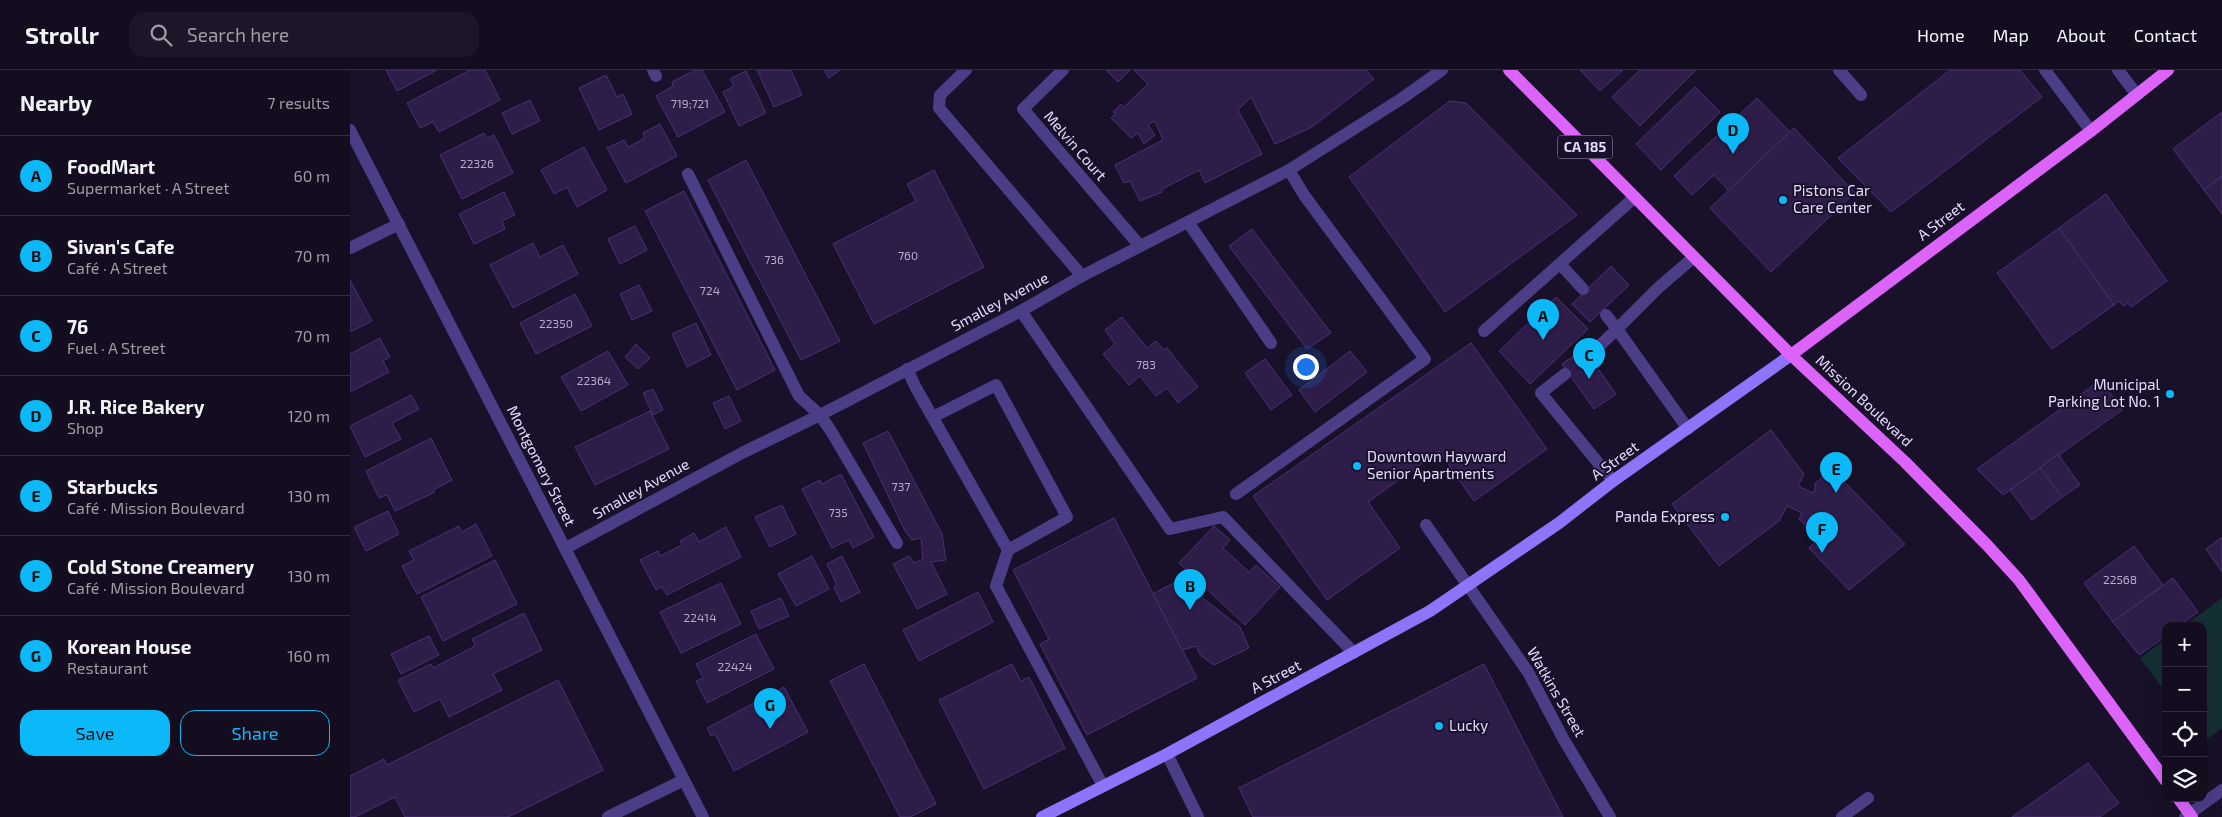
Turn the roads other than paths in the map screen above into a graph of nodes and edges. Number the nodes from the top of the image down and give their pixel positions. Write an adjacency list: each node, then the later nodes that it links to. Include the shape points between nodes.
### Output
1 (966, 70): 22 (street, via 940,95 939,108)
2 (1063, 70): 18 (street, Melvin Court, via 1023,109)
3 (1442, 70): 13 (street, Smalley Avenue)
4 (1509, 70): 15 (main road, Mission Boulevard / CA 185)
5 (1839, 70): 9 (street)
6 (2045, 70): 12 (street)
7 (2118, 70): 10 (street)
8 (2168, 70): 10 (main road, A Street)
9 (1861, 95)
10 (2137, 95): 12 (main road, A Street)
11 (350, 130): 17 (street, Montgomery Street)
12 (2091, 131): 30 (main road, A Street)
13 (1288, 170): 16 (street, Smalley Avenue); 37 (street, via 1425,359 1354,418)
14 (688, 174): 33 (street, via 799,396)
15 (1635, 197): 20 (main road, Mission Boulevard / CA 185); 21 (street)
16 (1188, 222): 18 (street, Smalley Avenue); 28 (street)
17 (399, 224): 19 (street); 40 (street, Montgomery Street)
18 (1140, 246): 22 (street, Smalley Avenue)
19 (350, 248)
20 (1694, 257): 26 (street); 30 (main road, Mission Boulevard / CA 185)
21 (1560, 264): 23 (street); 27 (street)
22 (1082, 276): 24 (street, Smalley Avenue)
23 (1583, 289)
24 (1021, 311): 31 (street, Smalley Avenue); 43 (street, via 1170,529 1223,517)
25 (1606, 315): 26 (street)
26 (1617, 329): 29 (street); 35 (street)
27 (1484, 331)
28 (1271, 342)
29 (1593, 352)
30 (1791, 355): 35 (main road, A Street); 45 (main road, Mission Boulevard, via 1949,505 2013,573)
31 (907, 369): 33 (street, Smalley Avenue); 34 (street)
32 (1565, 374): 36 (street, via 1541,393)
33 (820, 415): 39 (street); 40 (street, Smalley Avenue, via 742,453)
34 (933, 417): 41 (street); 41 (street, via 996,386 1067,517)
35 (1688, 429): 36 (main road, A Street)
36 (1613, 481): 42 (main road, A Street)
37 (1236, 494)
38 (1426, 525): 42 (street, Watkins Street)
39 (897, 543)
40 (566, 548): 46 (street, Montgomery Street)
41 (1008, 550): 47 (street, via 996,586)
42 (1469, 586): 43 (main road, A Street, via 1430,612); 56 (street, Watkins Street, via 1528,672)
43 (1354, 653): 44 (main road, A Street)
44 (1167, 754): 47 (main road, A Street); 55 (street)
45 (2162, 776)
46 (684, 780): 52 (street); 53 (street, Montgomery Street)
47 (1103, 786): 54 (main road, A Street)
48 (2222, 790): 51 (street)
49 (1868, 798): 57 (street)
50 (2180, 802): 51 (main road)
51 (2189, 816)
52 (608, 817)
53 (702, 817)
54 (1042, 817)
55 (1198, 817)
56 (1610, 817)
57 (1842, 817)

